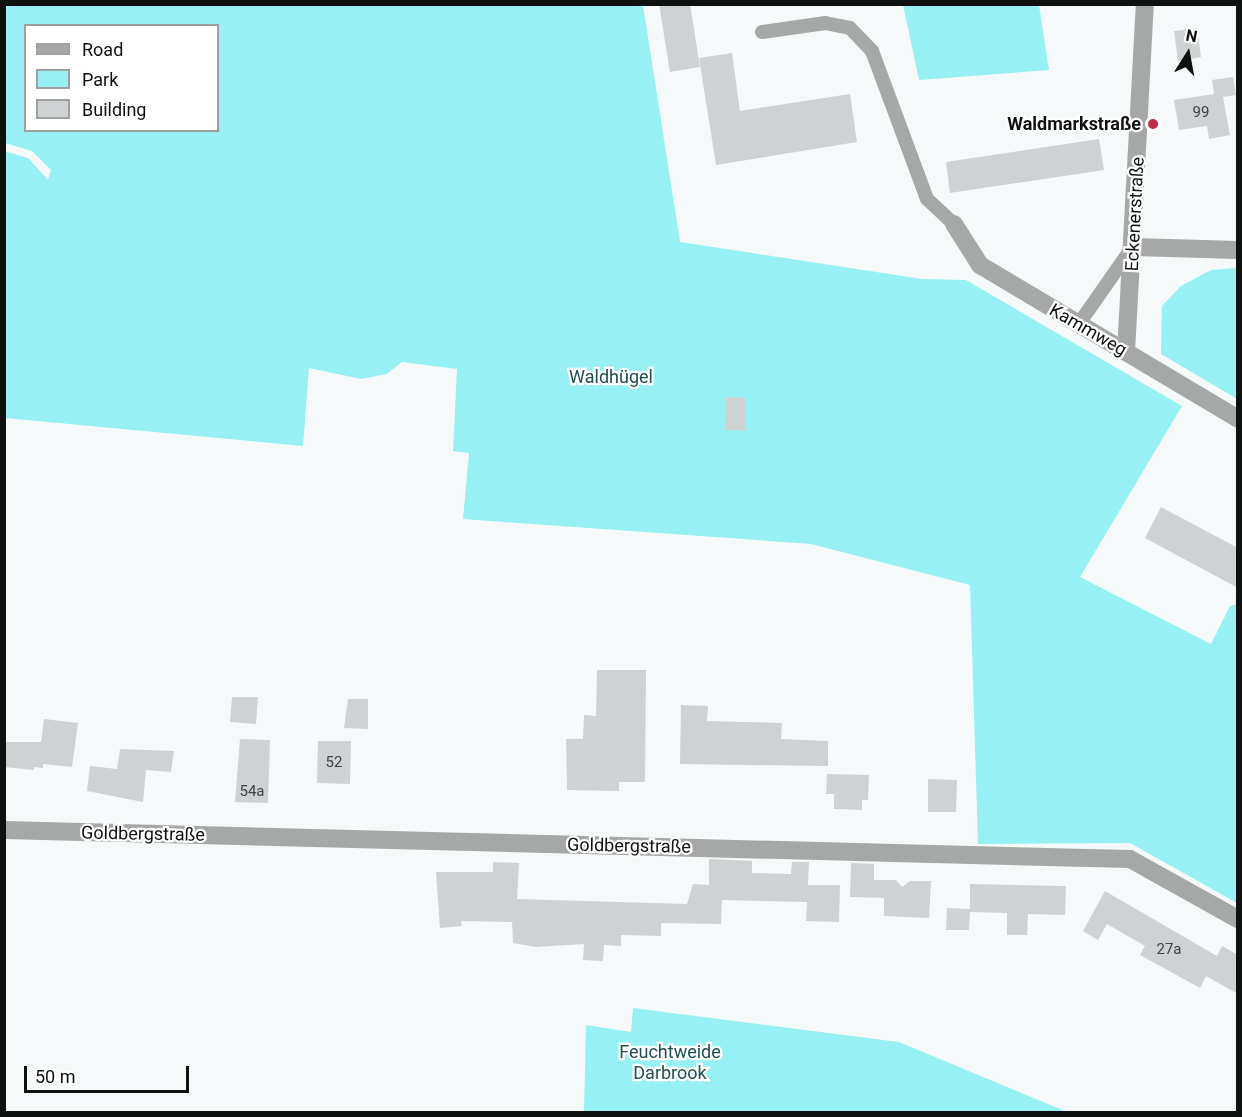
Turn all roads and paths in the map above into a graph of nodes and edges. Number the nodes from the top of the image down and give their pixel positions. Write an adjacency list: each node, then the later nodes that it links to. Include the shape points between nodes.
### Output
1 (1145, 4): 4 (street, Eckenerstraße)
2 (762, 32): 3 (lane, via 825,23 850,28 872,51 927,199)
3 (954, 224): 6 (street, Kammweg, via 980,265)
4 (1134, 247): 5 (street); 6 (lane); 7 (street, Eckenerstraße)
5 (1238, 250)
6 (1078, 325): 7 (street, Kammweg)
7 (1126, 352): 8 (street, Kammweg)
8 (1238, 419)
9 (4, 830): 10 (street, Goldbergstraße, via 1130,859)
10 (1238, 919)

